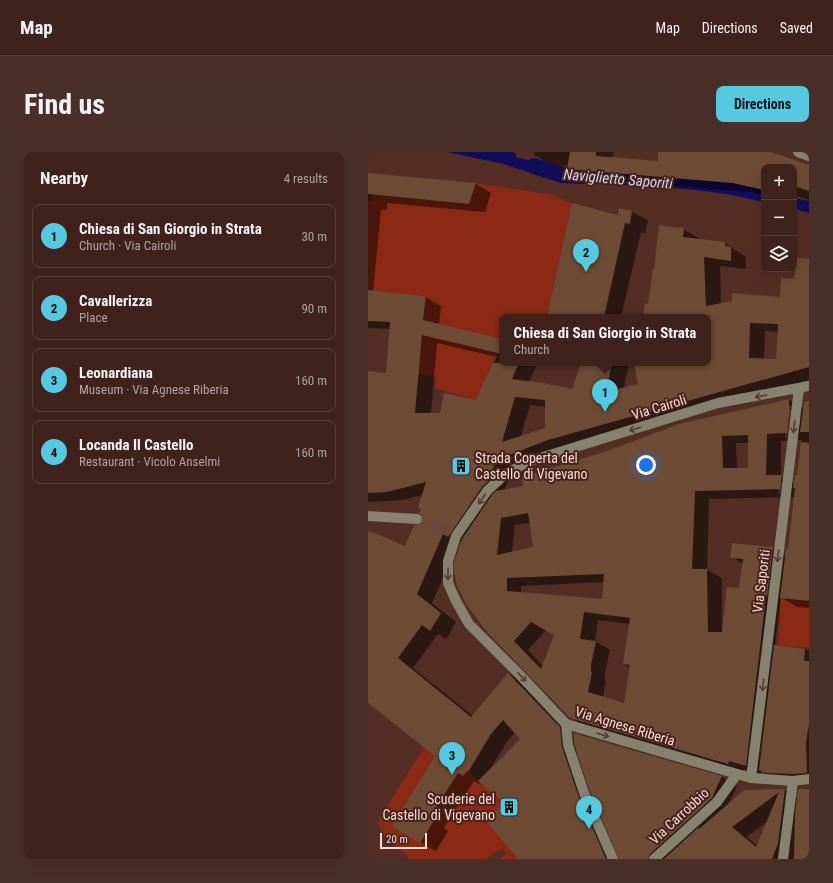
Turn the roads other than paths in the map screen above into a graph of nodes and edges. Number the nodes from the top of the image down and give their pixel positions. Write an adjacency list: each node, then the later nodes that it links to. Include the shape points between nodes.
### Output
1 (798, 152): 2 (street)
2 (809, 156)
3 (804, 387): 6 (street, Via Cairoli, one-way to 6, via 718,403 527,462 504,475 487,491); 9 (street, Via Saporiti, one-way to 9)
4 (368, 516): 5 (street)
5 (417, 519)
6 (453, 534): 7 (street, Via Agnese Riberia, one-way to 7, via 448,561 448,583 469,624)
7 (566, 724): 8 (street, Via Agnese Riberia, one-way to 8); 12 (street, via 568,745 584,793)
8 (737, 774): 9 (street, Via Agnese Riberia); 13 (street, Via Carrobbio, via 717,802)
9 (751, 778): 11 (street, Via Agnese Riberia)
10 (809, 779): 11 (street, Via Agnese Riberia)
11 (793, 780): 14 (street)
12 (613, 859)
13 (654, 859)
14 (783, 859)

